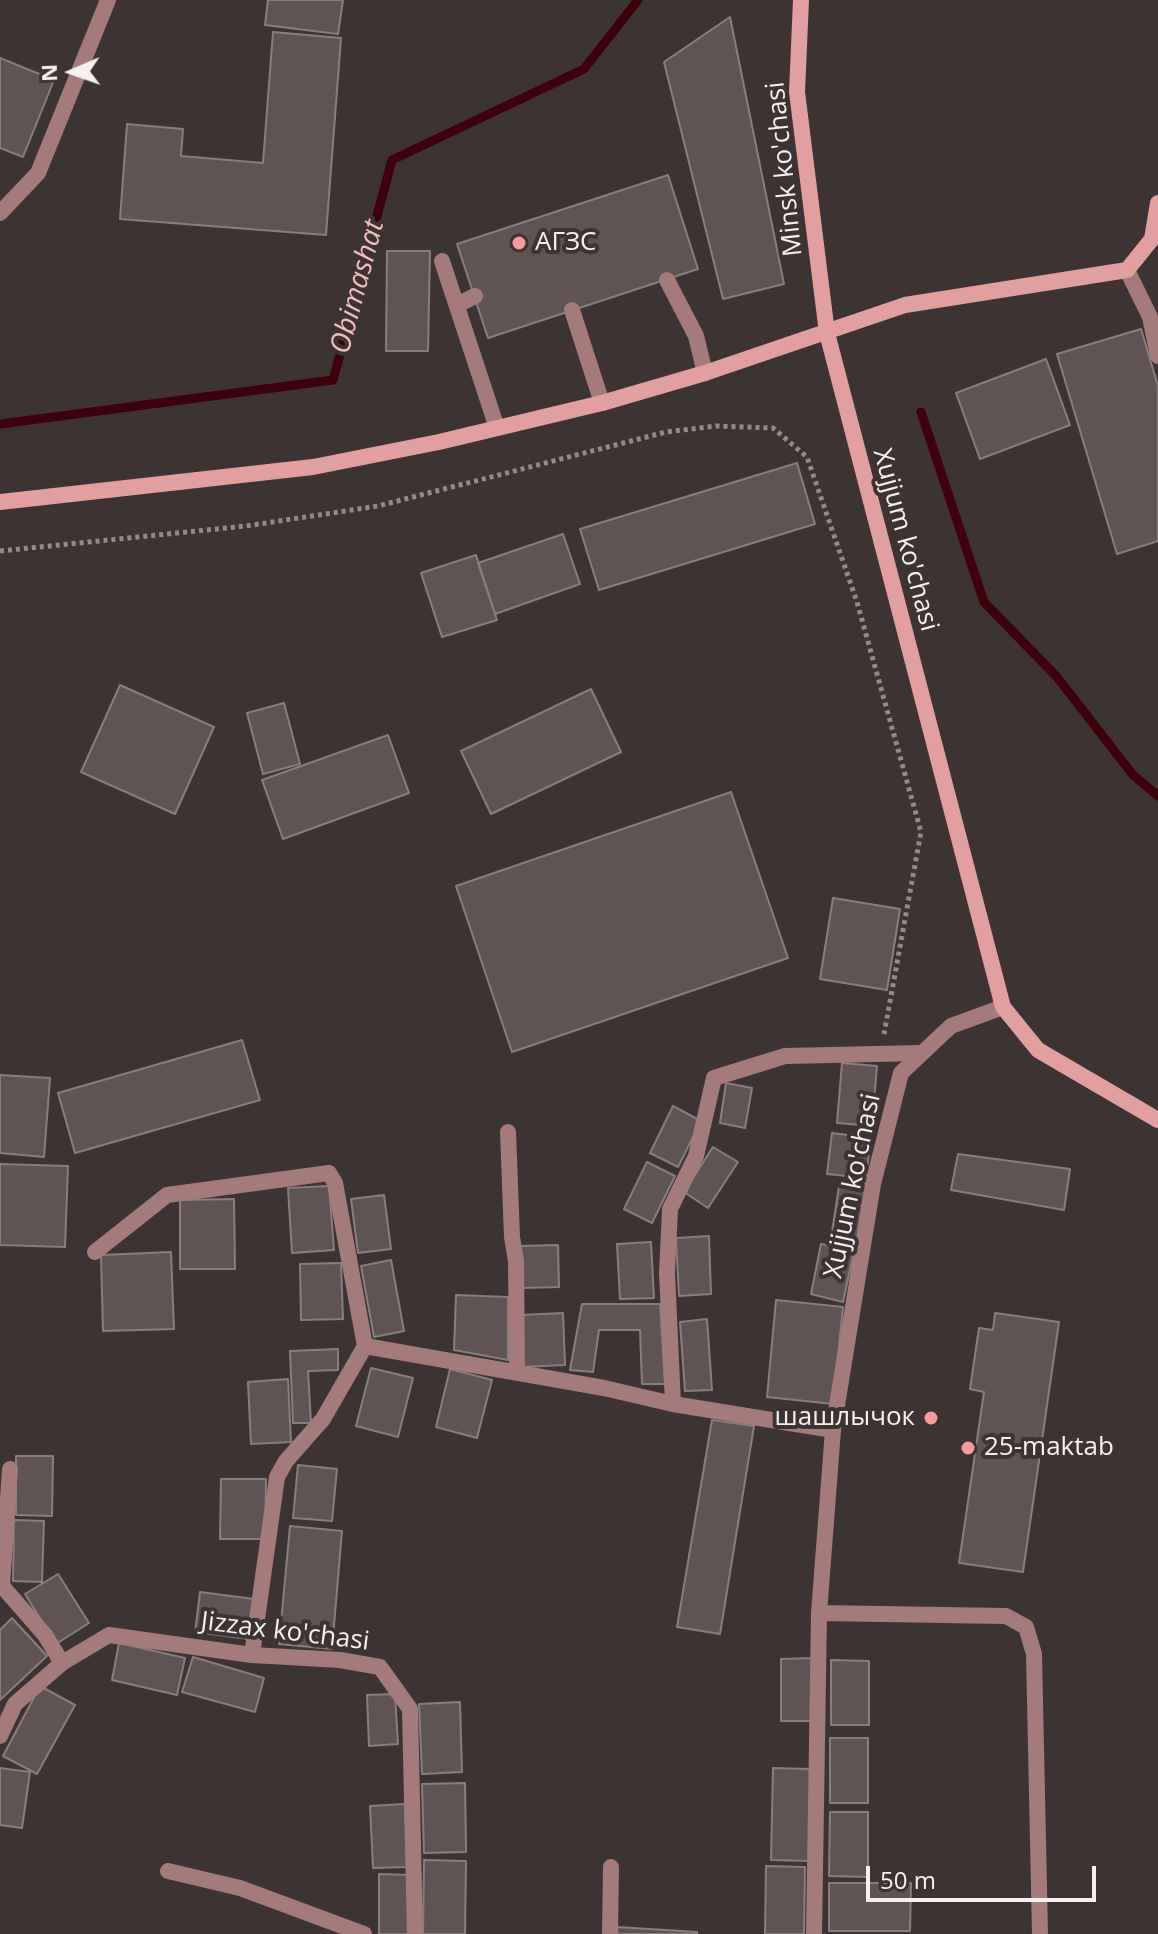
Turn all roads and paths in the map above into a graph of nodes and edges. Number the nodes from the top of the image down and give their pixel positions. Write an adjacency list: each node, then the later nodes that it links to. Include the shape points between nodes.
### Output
1 (108, 0): 4 (street, via 38,173)
2 (801, 0): 12 (street, Minsk ko'chasi, via 797,92)
3 (1158, 203): 6 (street, via 1152,239)
4 (0, 213)
5 (442, 261): 9 (street)
6 (1127, 270): 11 (street); 12 (street, via 905,305)
7 (667, 280): 14 (street, via 696,336)
8 (475, 296): 9 (street)
9 (457, 305): 16 (street)
10 (572, 310): 15 (street)
11 (1154, 313): 13 (street)
12 (827, 333): 14 (street); 19 (street, Xujjum ko'chasi)
13 (1158, 356)
14 (705, 373): 15 (street)
15 (602, 403): 16 (street)
16 (497, 428): 17 (street, via 313,467)
17 (0, 502)
18 (0, 551): 21 (path, via 246,526 378,506 666,432 716,426 773,428 807,457 857,602 921,832)
19 (1003, 1007): 20 (street, Xujjum ko'chasi, via 951,1026); 22 (street, via 1038,1050)
20 (921, 1053): 21 (street); 28 (street, Xujjum ko'chasi, via 901,1073 873,1184)
21 (881, 1054): 27 (street, via 785,1056 714,1078 696,1156 670,1209)
22 (1158, 1120)
23 (508, 1132): 26 (street)
24 (95, 1252): 25 (street, via 167,1195 329,1173)
25 (365, 1346): 26 (street); 32 (street, via 323,1419 277,1477)
26 (517, 1373): 27 (street)
27 (673, 1404): 28 (street)
28 (833, 1430): 31 (street, Xujjum ko'chasi)
29 (10, 1469): 30 (street)
30 (1, 1586): 33 (street, via 45,1635)
31 (819, 1613): 40 (street, Xujjum ko'chasi); 41 (street, via 1006,1616 1026,1627 1034,1654)
32 (252, 1655): 33 (street, Jizzax ko'chasi, via 109,1635); 38 (street, Jizzax ko'chasi, via 380,1667 410,1709)
33 (62, 1663): 34 (street, Jizzax ko'chasi, via 15,1704)
34 (0, 1736)
35 (611, 1867): 39 (street)
36 (168, 1871): 37 (street, via 240,1888)
37 (364, 1934)
38 (415, 1934)
39 (610, 1934)
40 (814, 1934)
41 (1040, 1934)

